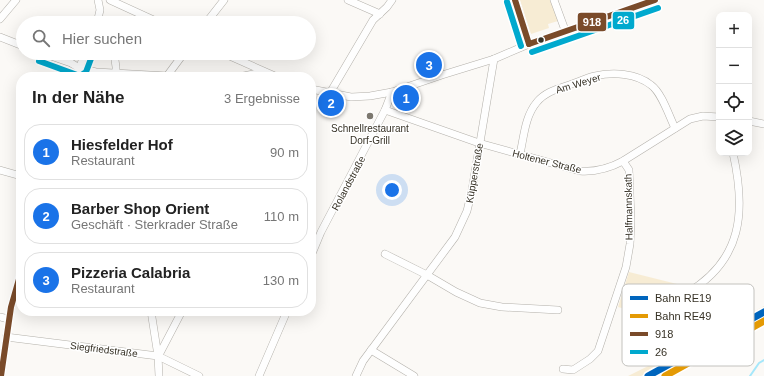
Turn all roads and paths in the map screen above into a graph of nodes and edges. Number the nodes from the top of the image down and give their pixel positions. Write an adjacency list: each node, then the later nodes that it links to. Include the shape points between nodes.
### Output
1 (16, 0): 14 (street)
2 (98, 0): 11 (street)
3 (110, 0): 12 (street)
4 (224, 0): 13 (street)
5 (348, 0): 10 (street)
6 (392, 0): 10 (street)
7 (515, 0): 18 (street)
8 (554, 0): 15 (street)
9 (655, 0): 15 (street)
10 (380, 14): 33 (street, via 373,20)
11 (99, 16)
12 (145, 16)
13 (211, 16)
14 (0, 20)
15 (566, 30): 18 (street)
16 (0, 37): 17 (street)
17 (16, 43)
18 (529, 44): 19 (street)
19 (494, 59): 32 (street); 39 (street, Küpperstraße)
20 (62, 60): 25 (street)
21 (82, 60): 25 (street)
22 (115, 60): 28 (street)
23 (179, 60): 29 (street)
24 (237, 60): 30 (street)
25 (79, 68): 26 (street); 27 (street)
26 (78, 72)
27 (96, 72)
28 (116, 72)
29 (170, 72)
30 (262, 72)
31 (316, 90): 33 (street)
32 (392, 92): 33 (street, via 351,97); 34 (street)
33 (330, 93)
34 (385, 110): 39 (street, Holtener Straße); 45 (street, Rolandstraße)
35 (716, 117): 38 (street, Holtener Straße, via 697,116)
36 (752, 122): 37 (street)
37 (764, 124)
38 (675, 128): 40 (street, Am Weyer, via 652,86 638,77 606,74 555,89 538,101 527,121); 42 (street, Holtener Straße)
39 (479, 143): 40 (street, Holtener Straße); 47 (street, Küpperstraße, via 467,211 454,237)
40 (520, 154): 42 (street, Holtener Straße, via 580,171 591,171)
41 (734, 156): 48 (street, via 740,205 737,230 725,258)
42 (623, 162): 59 (street, Halfmannskath, via 629,170 631,220 626,267 598,351 573,370)
43 (0, 170): 44 (street)
44 (16, 175)
45 (316, 244)
46 (385, 254): 47 (street)
47 (427, 275): 50 (street, via 480,303 502,307); 57 (street, Küpperstraße)
48 (701, 284)
49 (16, 288): 55 (street)
50 (558, 310)
51 (152, 316): 58 (street)
52 (179, 316): 58 (street)
53 (285, 316): 63 (street)
54 (0, 317): 55 (street)
55 (8, 319): 56 (street)
56 (6, 337): 58 (street, Siegfriedstraße); 60 (street)
57 (371, 350): 64 (street, Küpperstraße); 65 (street)
58 (158, 356): 61 (street); 62 (street, Siegfriedstraße)
59 (563, 369)
60 (0, 376)
61 (159, 376)
62 (199, 376)
63 (259, 376)
64 (356, 376)
65 (414, 376)

